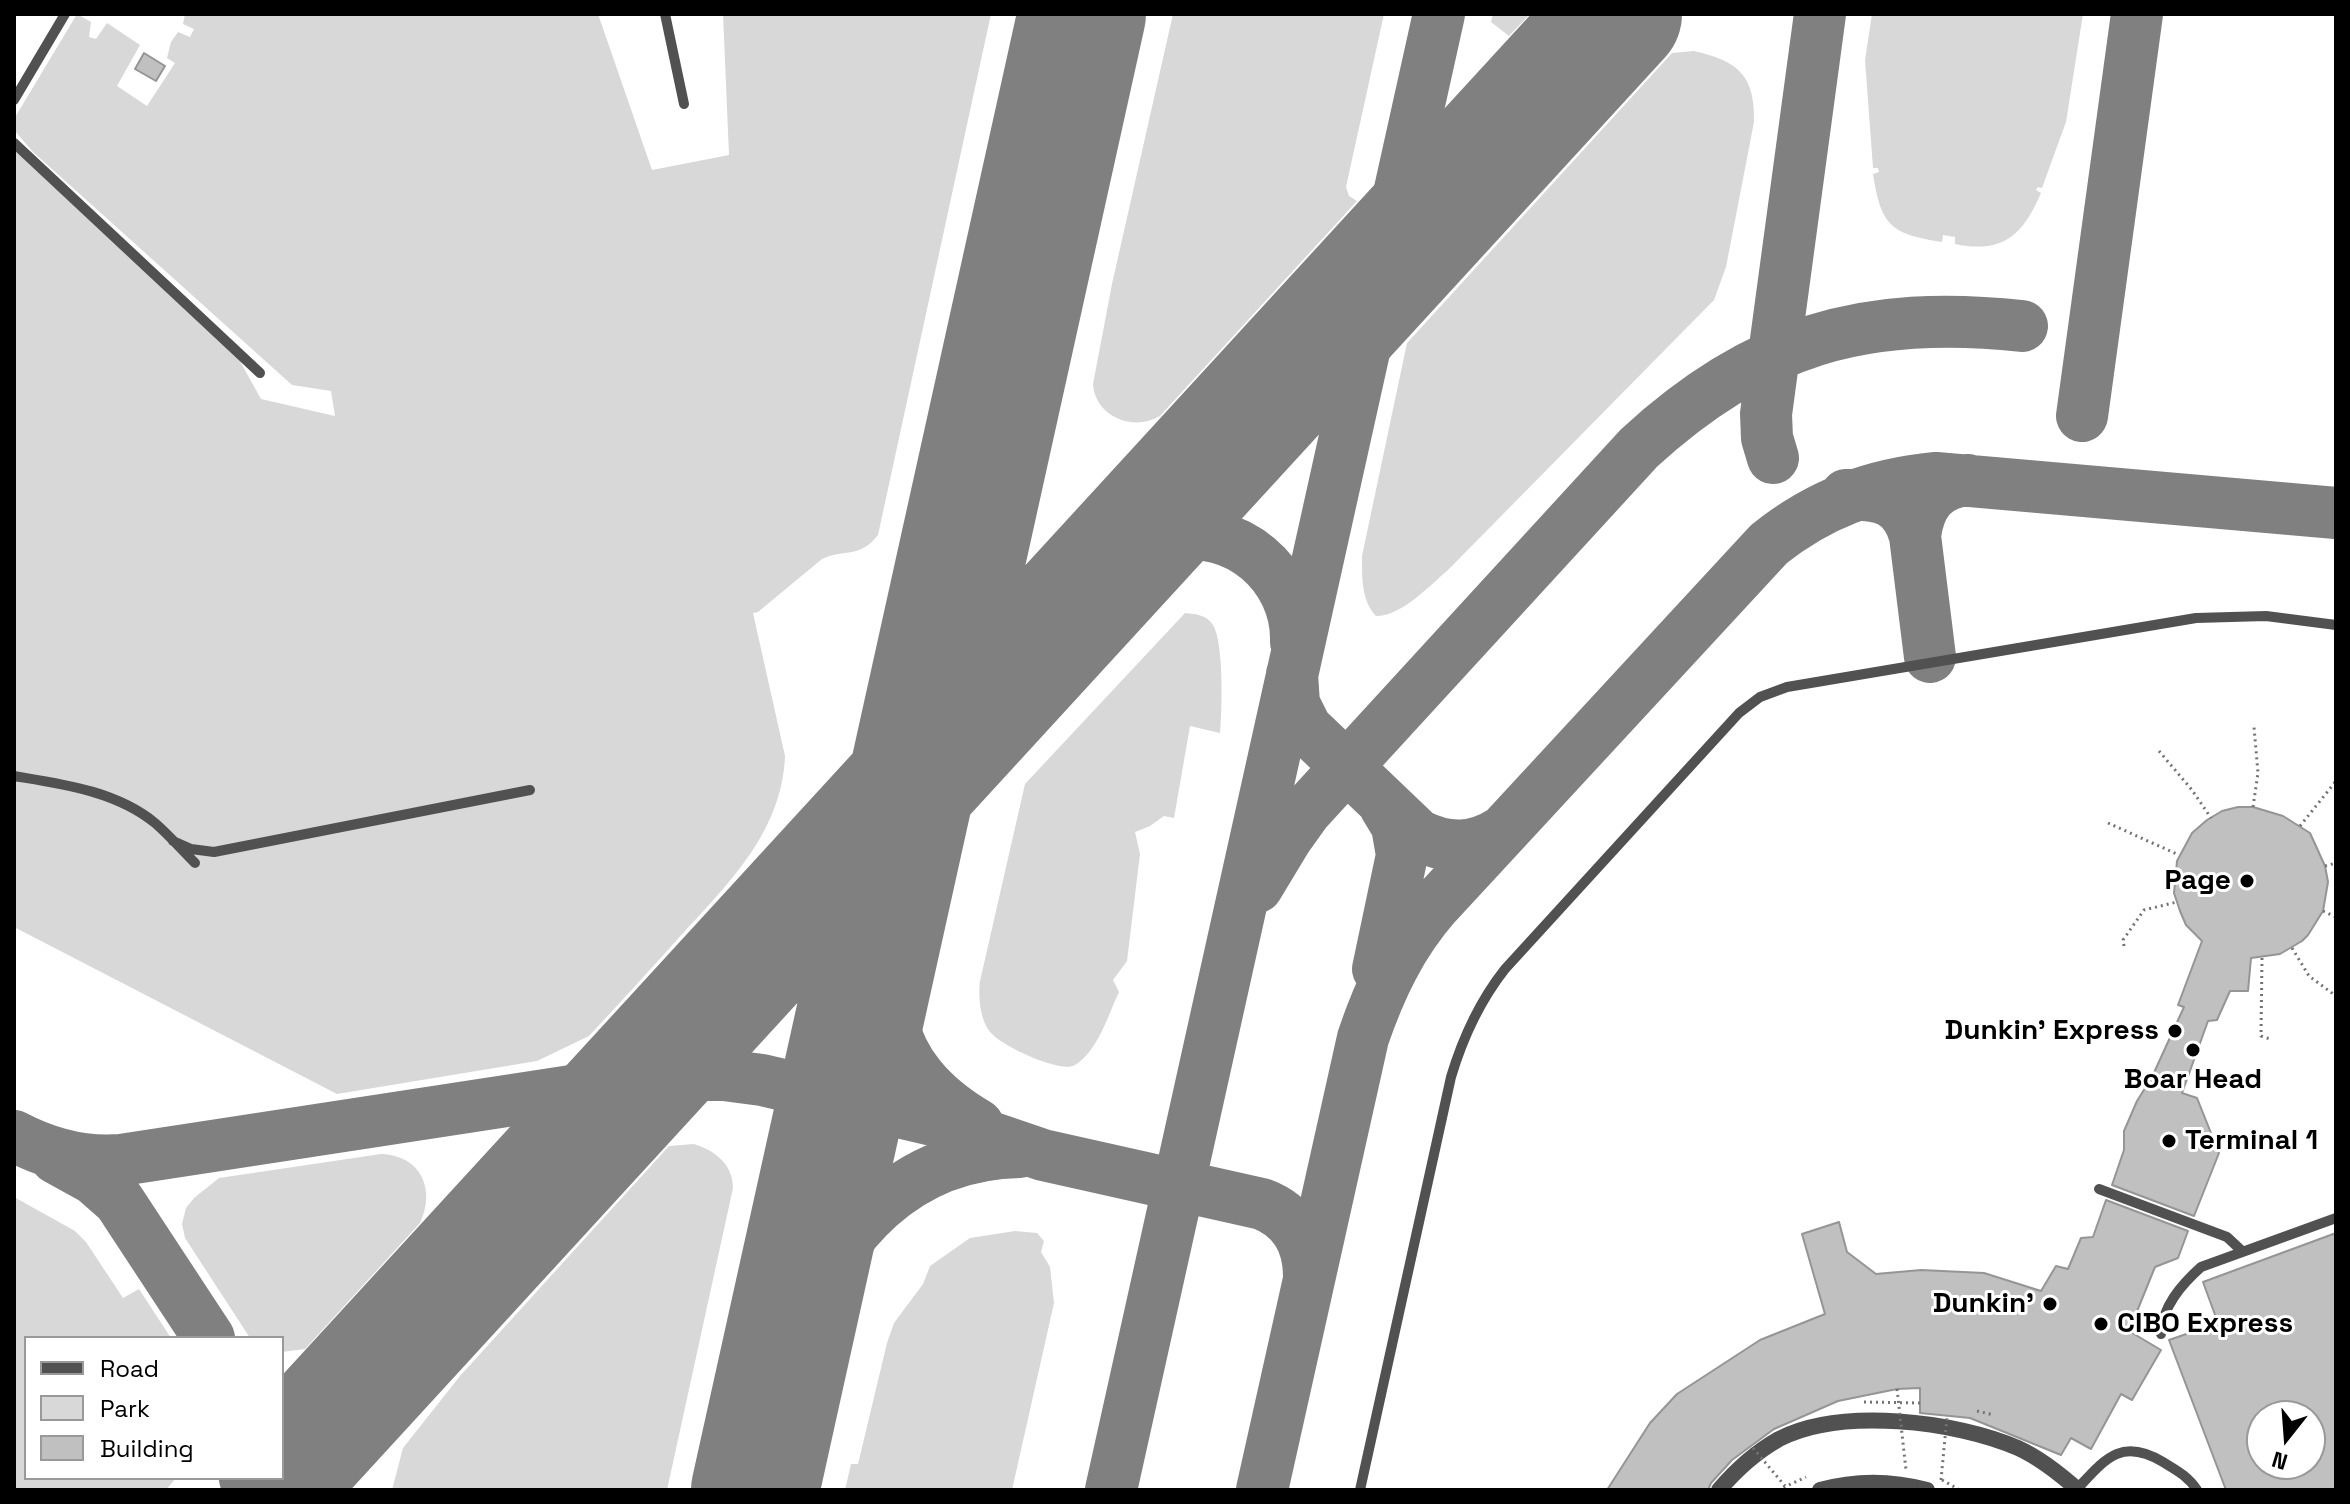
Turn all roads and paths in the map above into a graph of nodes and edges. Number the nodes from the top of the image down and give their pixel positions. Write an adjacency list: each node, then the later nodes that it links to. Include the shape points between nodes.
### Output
1 (65, 14): 3 (lane)
2 (665, 14): 4 (lane)
3 (14, 100)
4 (684, 104)
5 (14, 143): 6 (lane)
6 (260, 373)
7 (2336, 625): 43 (lane, via 2266,616 2196,618 1787,687 1760,697 1739,713 1505,969 1468,1027 1451,1077)
8 (2254, 727): 13 (path, via 2258,773)
9 (2159, 751): 14 (path)
10 (14, 776): 17 (lane, via 110,798 145,816)
11 (2336, 781): 16 (path)
12 (530, 790): 17 (lane, via 214,852)
13 (2253, 807)
14 (2211, 818)
15 (2108, 823): 18 (path)
16 (2300, 826)
17 (173, 841): 19 (lane)
18 (2179, 855)
19 (195, 863)
20 (2336, 863): 21 (path)
21 (2325, 866)
22 (2177, 902): 25 (path, via 2144,910)
23 (2323, 911): 24 (path)
24 (2336, 917)
25 (2124, 946)
26 (2292, 948): 28 (path, via 2309,976)
27 (2262, 958): 29 (path, via 2261,1036)
28 (2336, 996)
29 (2270, 1039)
30 (2099, 1189): 32 (lane, via 2227,1237)
31 (2336, 1218): 32 (lane)
32 (2242, 1251): 33 (lane, via 2201,1267 2188,1278 2162,1319)
33 (2161, 1334)
34 (1897, 1389): 39 (path, bridge)
35 (1977, 1411): 36 (path)
36 (1994, 1415)
37 (1947, 1417): 40 (path, bridge)
38 (1753, 1448): 41 (path, bridge)
39 (1906, 1470)
40 (1941, 1480)
41 (1785, 1486)
42 (2077, 1489): 44 (street, via 2031,1454 1980,1435 1875,1420 1812,1427 1769,1446); 47 (lane, via 2108,1457 2131,1450 2181,1472)
43 (1360, 1490)
44 (1719, 1490)
45 (1820, 1490): 46 (street, via 1866,1481)
46 (1927, 1490)
47 (2197, 1490)

